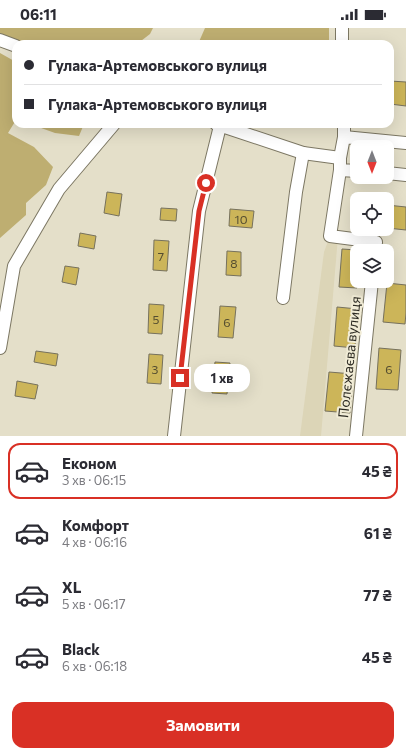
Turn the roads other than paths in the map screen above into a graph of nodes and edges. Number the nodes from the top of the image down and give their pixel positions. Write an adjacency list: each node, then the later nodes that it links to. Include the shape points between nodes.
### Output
1 (342, 28): 3 (street)
2 (0, 40): 4 (street)
3 (342, 40)
4 (12, 44)
5 (111, 128): 19 (street, via 59,189 14,266)
6 (217, 128): 20 (street, via 199,211)
7 (227, 128): 11 (street)
8 (344, 128): 9 (street)
9 (344, 137): 10 (street); 12 (street)
10 (406, 143)
11 (303, 153): 12 (street); 18 (street)
12 (340, 164): 13 (street); 16 (street, via 330,236 376,242)
13 (350, 168)
14 (394, 174): 15 (street)
15 (406, 175)
16 (376, 244)
17 (371, 288): 21 (street, Полєжаєва вулиця)
18 (283, 298)
19 (0, 348)
20 (174, 436)
21 (356, 436)

